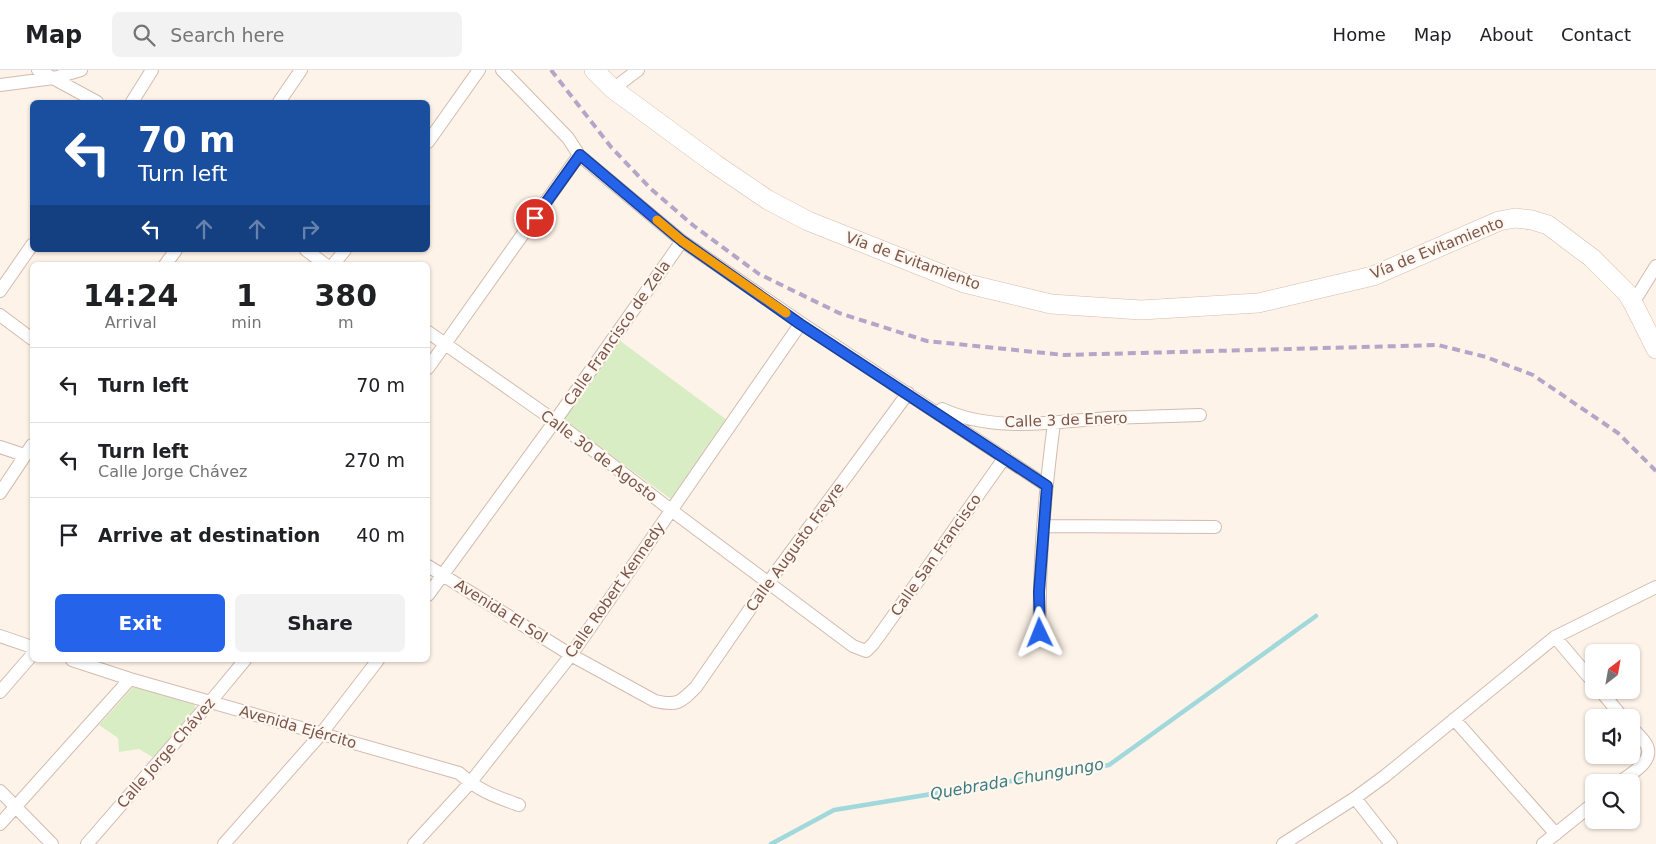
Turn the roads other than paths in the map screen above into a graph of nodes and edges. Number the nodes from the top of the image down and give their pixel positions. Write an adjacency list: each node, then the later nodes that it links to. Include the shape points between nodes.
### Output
1 (38, 70): 9 (street)
2 (82, 70): 9 (street)
3 (152, 70): 13 (street)
4 (301, 70): 14 (street)
5 (479, 70): 15 (street)
6 (502, 70): 16 (street, via 568,138)
7 (594, 70): 11 (main road, Vía de Evitamiento)
8 (638, 70): 11 (street)
9 (54, 78): 10 (street); 12 (street)
10 (0, 85)
11 (613, 89): 25 (main road, Vía de Evitamiento, via 768,200 808,221 964,283 1051,304 1141,310 1258,302 1373,276 1499,221 1515,218 1548,225 1592,258)
12 (93, 100)
13 (133, 100)
14 (280, 100)
15 (430, 139)
16 (580, 155): 17 (street); 30 (street)
17 (682, 241): 27 (street); 35 (street, Calle Francisco de Zela)
18 (30, 249): 24 (street)
19 (309, 252): 21 (street)
20 (343, 252): 22 (street)
21 (322, 262)
22 (335, 262)
23 (1656, 266): 25 (street)
24 (0, 291)
25 (1633, 303): 31 (main road, Vía de Evitamiento)
26 (0, 316): 29 (street)
27 (800, 324): 33 (street); 43 (street, Calle Robert Kennedy)
28 (430, 333): 30 (street, Calle 30 de Agosto)
29 (30, 338)
30 (445, 344): 32 (street); 35 (street, Calle 30 de Agosto)
31 (1656, 348)
32 (430, 365)
33 (908, 393): 36 (street, Calle 3 de Enero, via 968,418 1018,424); 40 (street); 48 (street, Calle Augusto Freyre)
34 (1200, 415): 36 (street, Calle 3 de Enero)
35 (555, 421): 43 (street, Calle 30 de Agosto); 47 (street, Calle Francisco de Zela)
36 (1054, 422): 41 (street)
37 (0, 446): 39 (street)
38 (30, 448): 39 (street)
39 (24, 455): 42 (street)
40 (1005, 457): 41 (street); 55 (street, Calle San Francisco)
41 (1047, 486): 44 (street)
42 (0, 492)
43 (671, 510): 48 (street, Calle 30 de Agosto); 56 (street, Calle Robert Kennedy)
44 (1044, 526): 45 (street); 51 (street, via 1039,592)
45 (1215, 528)
46 (430, 567): 47 (street, Avenida El Sol)
47 (443, 575): 50 (street, Calle Francisco de Zela); 56 (street, Avenida El Sol)
48 (768, 583): 55 (street, Calle 30 de Agosto, via 853,646); 66 (street, Calle Augusto Freyre, via 696,687)
49 (1656, 587): 53 (street)
50 (430, 592)
51 (1040, 633)
52 (0, 636): 54 (street)
53 (1555, 637): 61 (street); 68 (street)
54 (30, 646)
55 (866, 651)
56 (571, 655): 66 (street, Avenida El Sol, via 654,701 670,704); 72 (street, Calle Robert Kennedy)
57 (30, 657): 63 (street)
58 (78, 662): 62 (street, Avenida Ejército)
59 (242, 662): 65 (street, Calle Jorge Chávez)
60 (376, 662): 69 (street)
61 (1585, 672)
62 (130, 679): 65 (street, Avenida Ejército); 76 (street)
63 (0, 692)
64 (1607, 699): 67 (street)
65 (212, 701): 69 (street, Avenida Ejército); 81 (street, Calle Jorge Chávez)
66 (682, 701)
67 (1616, 709)
68 (1454, 718): 74 (street); 79 (street)
69 (321, 734): 72 (street, Avenida Ejército, via 459,773); 82 (street)
70 (1640, 738): 71 (street, via 1648,753 1642,765)
71 (1630, 774)
72 (470, 783): 75 (street, Avenida Ejército, via 486,793); 83 (street, Calle Robert Kennedy)
73 (0, 792): 76 (street)
74 (1355, 798): 84 (street); 85 (street)
75 (519, 805)
76 (16, 806): 78 (street); 80 (street)
77 (1585, 811): 79 (street)
78 (0, 824)
79 (1556, 834): 86 (street)
80 (52, 844)
81 (87, 844)
82 (224, 844)
83 (414, 844)
84 (1283, 844)
85 (1391, 844)
86 (1543, 844)

